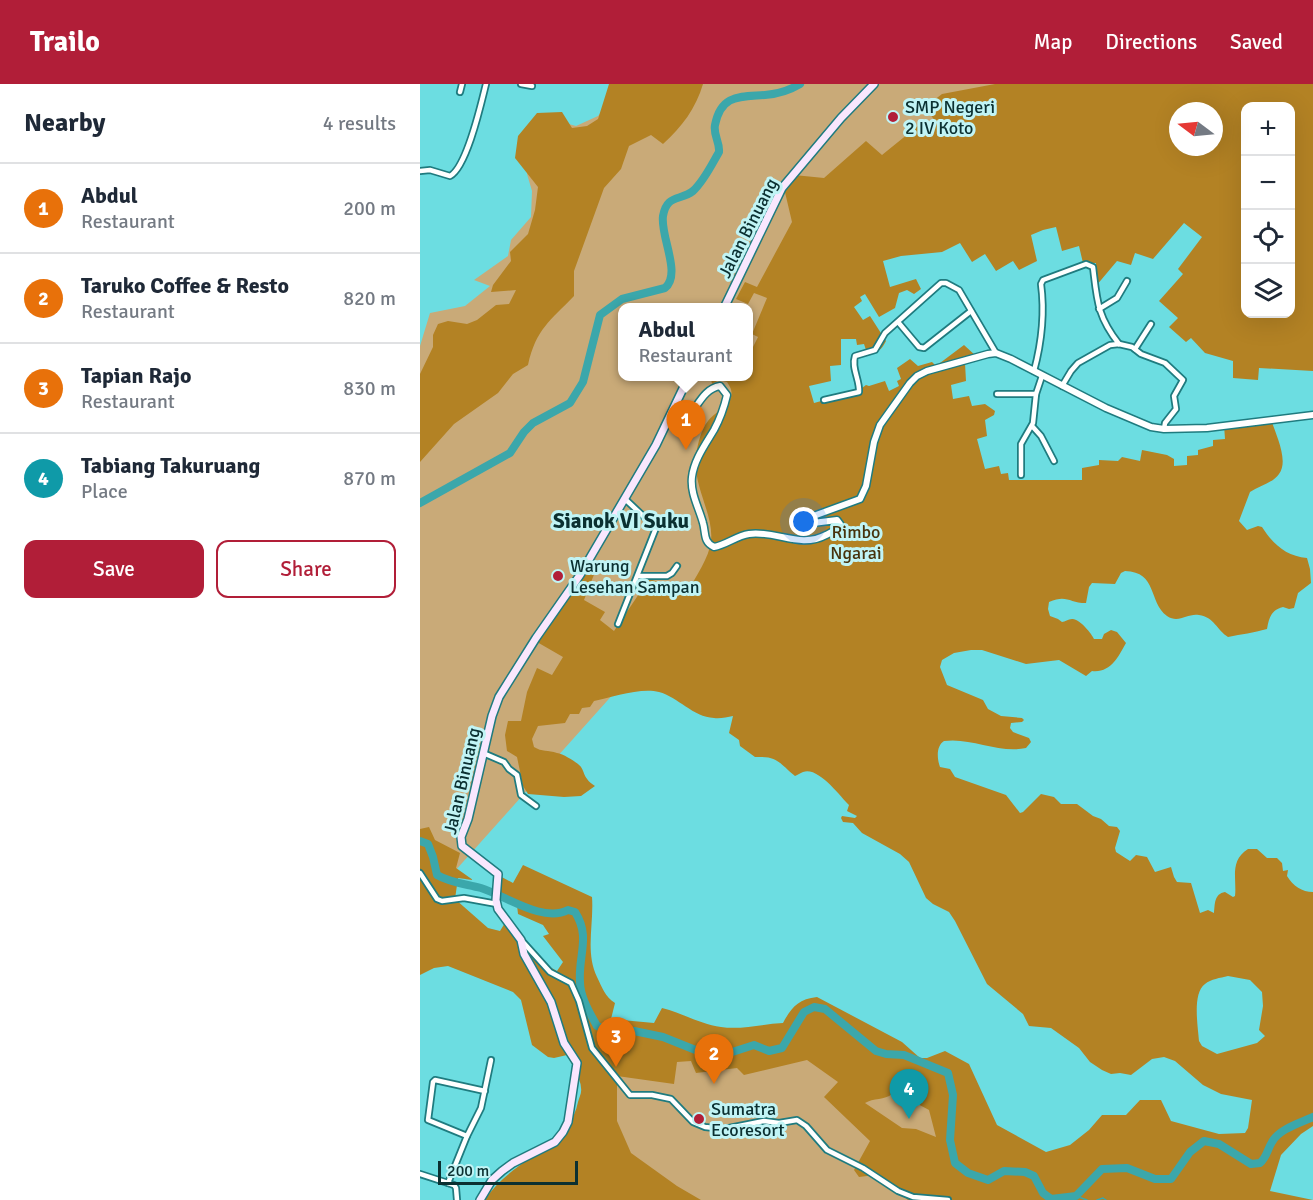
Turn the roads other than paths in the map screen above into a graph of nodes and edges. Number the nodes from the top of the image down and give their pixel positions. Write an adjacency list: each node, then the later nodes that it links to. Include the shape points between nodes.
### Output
1 (462, 84): 6 (street)
2 (486, 84): 7 (street, via 475,127 458,169 450,176)
3 (521, 84): 5 (street)
4 (874, 84): 9 (main road, Jalan Binuang, via 782,188)
5 (532, 86)
6 (460, 92)
7 (420, 171)
8 (1127, 281): 10 (street, via 1121,294)
9 (726, 303)
10 (1099, 309): 14 (street, via 1106,328); 17 (street, via 1092,265 1043,280 1041,343)
11 (971, 311): 12 (street, via 924,348); 12 (street, via 959,291 943,282); 16 (street)
12 (898, 321): 23 (street, via 875,350 855,356 858,392)
13 (1151, 324): 15 (street)
14 (1119, 344): 15 (street); 20 (street, via 1078,363)
15 (1135, 349): 27 (street, via 1165,363 1183,380 1174,396 1176,409)
16 (996, 353): 17 (street); 25 (street, via 927,371 910,383 880,424 860,499 808,518 813,523 840,522 816,541 746,534 719,546 708,543 692,478 698,458 723,413 727,395 720,386 714,387 684,421)
17 (1034, 371): 18 (street)
18 (1042, 376): 20 (street); 22 (street)
19 (687, 381): 25 (main road, Jalan Binuang)
20 (1062, 386): 27 (street, via 1143,424)
21 (997, 394): 22 (street)
22 (1036, 394): 26 (street)
23 (824, 400)
24 (1313, 415): 27 (street, via 1207,428)
25 (669, 420): 30 (main road, Jalan Binuang)
26 (1032, 426): 28 (street); 29 (street, via 1021,444)
27 (1164, 429)
28 (1054, 461)
29 (1021, 474)
30 (625, 499): 32 (street, via 656,528); 34 (main road, Jalan Binuang, via 500,697)
31 (677, 566): 32 (street, via 667,576)
32 (638, 576): 33 (street)
33 (618, 624)
34 (483, 753): 35 (street, via 504,762 517,775 520,795); 37 (main road, Jalan Binuang, via 460,840 469,853 498,874)
35 (536, 806)
36 (420, 873): 37 (street, via 442,901 464,898)
37 (497, 902): 38 (main road, via 502,917)
38 (521, 940): 45 (main road, via 524,954 551,1002 564,1043 577,1064 573,1094 568,1122 555,1142 502,1171); 46 (street, via 550,972 571,983 592,1048 630,1095 671,1099 693,1122 705,1127 797,1120 827,1150 898,1191 913,1197)
39 (491, 1060): 40 (street)
40 (484, 1091): 41 (street, via 481,1108); 41 (street, via 432,1082 428,1120)
41 (467, 1136): 43 (street)
42 (420, 1174): 43 (street)
43 (448, 1183): 44 (street, via 456,1188)
44 (457, 1200)
45 (480, 1200)
46 (948, 1200)

